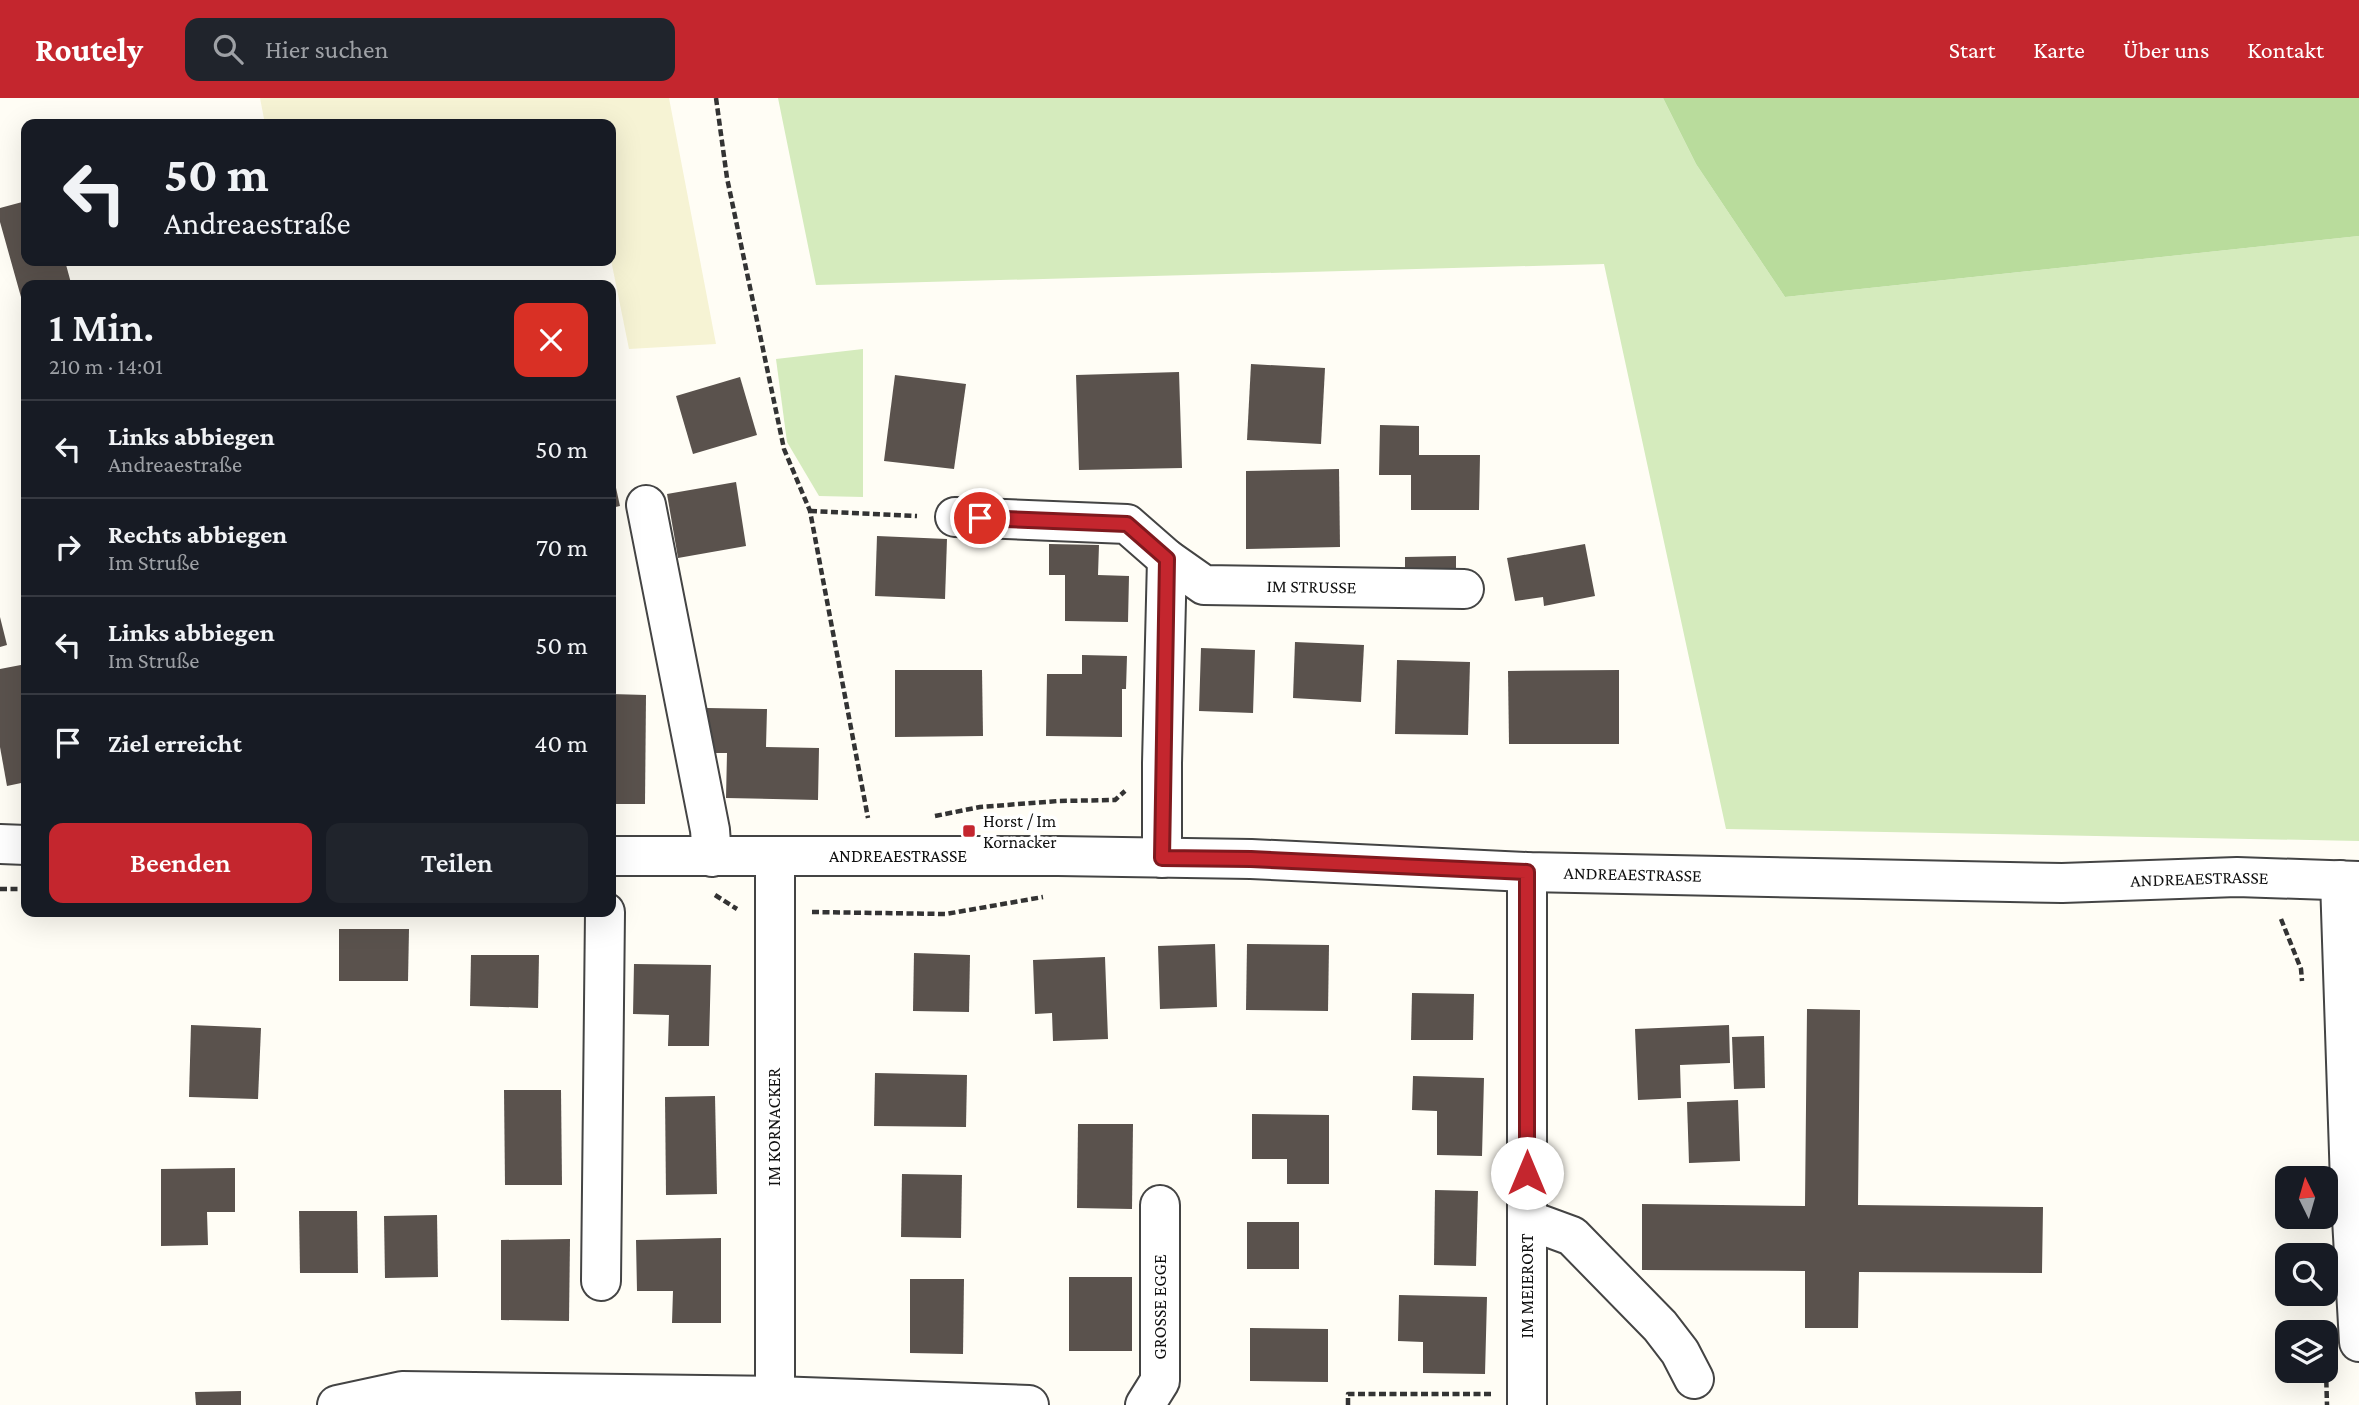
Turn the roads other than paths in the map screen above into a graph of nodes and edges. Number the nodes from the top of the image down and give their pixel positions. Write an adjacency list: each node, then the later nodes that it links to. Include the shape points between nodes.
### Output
1 (646, 505): 11 (street, via 710,830)
2 (956, 517): 3 (street, IM STRUSSE, via 1127,524)
3 (1167, 559): 4 (street, IM STRUSSE, via 1205,585); 9 (street)
4 (1464, 589)
5 (0, 844): 6 (street)
6 (21, 845)
7 (616, 857): 11 (street, ANDREAESTRASSE)
8 (775, 857): 9 (street, ANDREAESTRASSE); 11 (street, ANDREAESTRASSE); 19 (street, IM KORNACKER)
9 (1162, 858): 10 (street, ANDREAESTRASSE)
10 (1527, 872): 12 (street, ANDREAESTRASSE, via 2062,883 2237,877); 15 (street, IM MEIERORT)
11 (710, 873)
12 (2350, 880): 17 (street, via 2350,1183)
13 (605, 917): 16 (street)
14 (1160, 1205): 23 (street, GROSSE EGGE, via 1160,1381)
15 (1527, 1227): 18 (street, via 1542,1226 1572,1236 1660,1326); 20 (street, IM MEIERORT)
16 (601, 1281)
17 (2359, 1342)
18 (1694, 1379)
19 (775, 1396): 21 (street, via 401,1391); 22 (street)
20 (1527, 1400)
21 (337, 1405)
22 (1029, 1405)
23 (1145, 1405)

